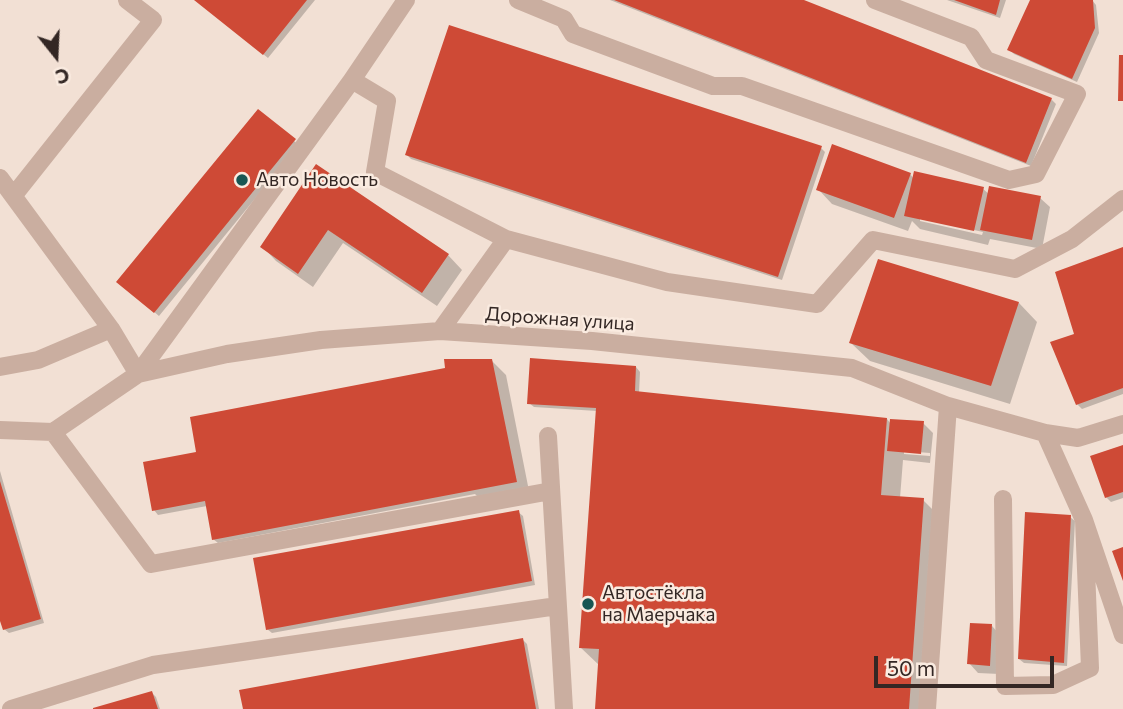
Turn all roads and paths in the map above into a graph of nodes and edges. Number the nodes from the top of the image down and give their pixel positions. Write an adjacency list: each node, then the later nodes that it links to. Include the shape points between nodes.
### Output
1 (127, 0): 7 (street, via 153,20)
2 (406, 0): 5 (street)
3 (518, 0): 4 (street, via 565,19 573,34 713,86 741,86 1009,180 1036,174 1077,94 986,60 971,37)
4 (875, 0)
5 (352, 80): 9 (street, via 387,101 375,172); 13 (street)
6 (0, 178): 7 (street)
7 (14, 195): 10 (street)
8 (1123, 199): 9 (street, via 1072,239 1015,268 873,240 817,304 667,282)
9 (506, 239): 11 (street)
10 (111, 329): 12 (street, via 38,360); 13 (street)
11 (440, 331): 13 (street, Дорожная улица, via 321,340); 14 (street, Дорожная улица, via 592,341 852,368)
12 (0, 368)
13 (138, 374): 17 (street, Дорожная улица)
14 (948, 406): 18 (street, Дорожная улица); 27 (street)
15 (1123, 424): 18 (street, Дорожная улица, via 1078,438)
16 (0, 430): 17 (street)
17 (53, 432): 20 (street, via 151,564)
18 (1045, 433): 22 (street)
19 (548, 436): 20 (street)
20 (551, 491): 23 (street)
21 (1003, 499): 22 (street, via 1005,685 1053,685 1090,668)
22 (1084, 520): 24 (street)
23 (557, 606): 25 (street, via 153,665); 26 (street)
24 (1123, 635)
25 (11, 709)
26 (564, 709)
27 (927, 709)

